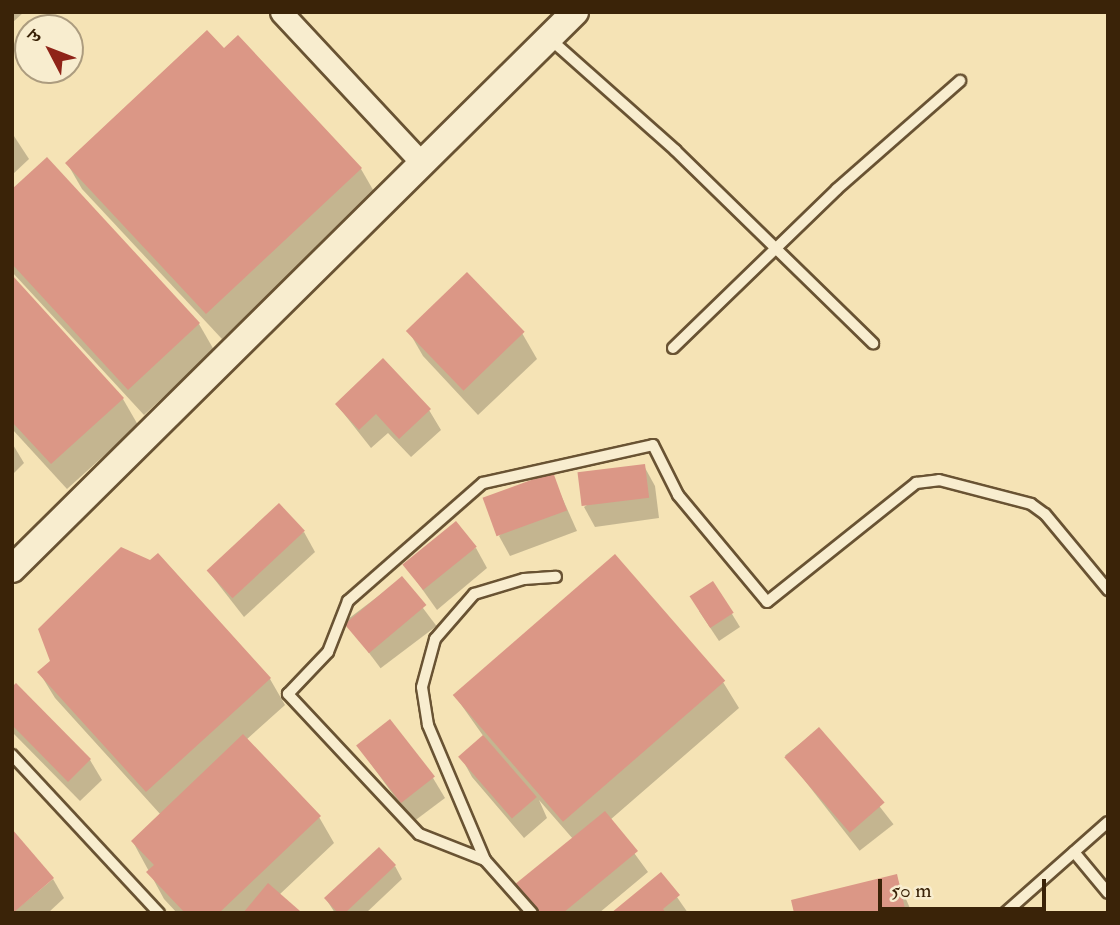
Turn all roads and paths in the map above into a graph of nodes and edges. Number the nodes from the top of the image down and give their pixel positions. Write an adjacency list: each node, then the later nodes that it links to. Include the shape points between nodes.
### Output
1 (281, 12): 5 (street)
2 (575, 12): 3 (street)
3 (549, 38): 5 (street); 6 (lane, via 675,150)
4 (960, 81): 6 (lane)
5 (422, 163): 9 (street)
6 (774, 250): 7 (lane); 8 (lane)
7 (873, 344)
8 (673, 348)
9 (12, 569)
10 (556, 577): 15 (lane, via 524,579 474,594 435,639 422,687 428,725)
11 (1108, 590): 15 (lane, via 1045,514 1031,504 939,480 916,483 767,602 678,495 653,445 483,483 348,601 328,652 288,694 419,834)
12 (12, 755): 17 (lane)
13 (1108, 822): 14 (lane)
14 (1074, 852): 16 (lane); 19 (lane)
15 (485, 860): 18 (lane)
16 (1108, 893)
17 (159, 913)
18 (532, 913)
19 (1005, 913)

